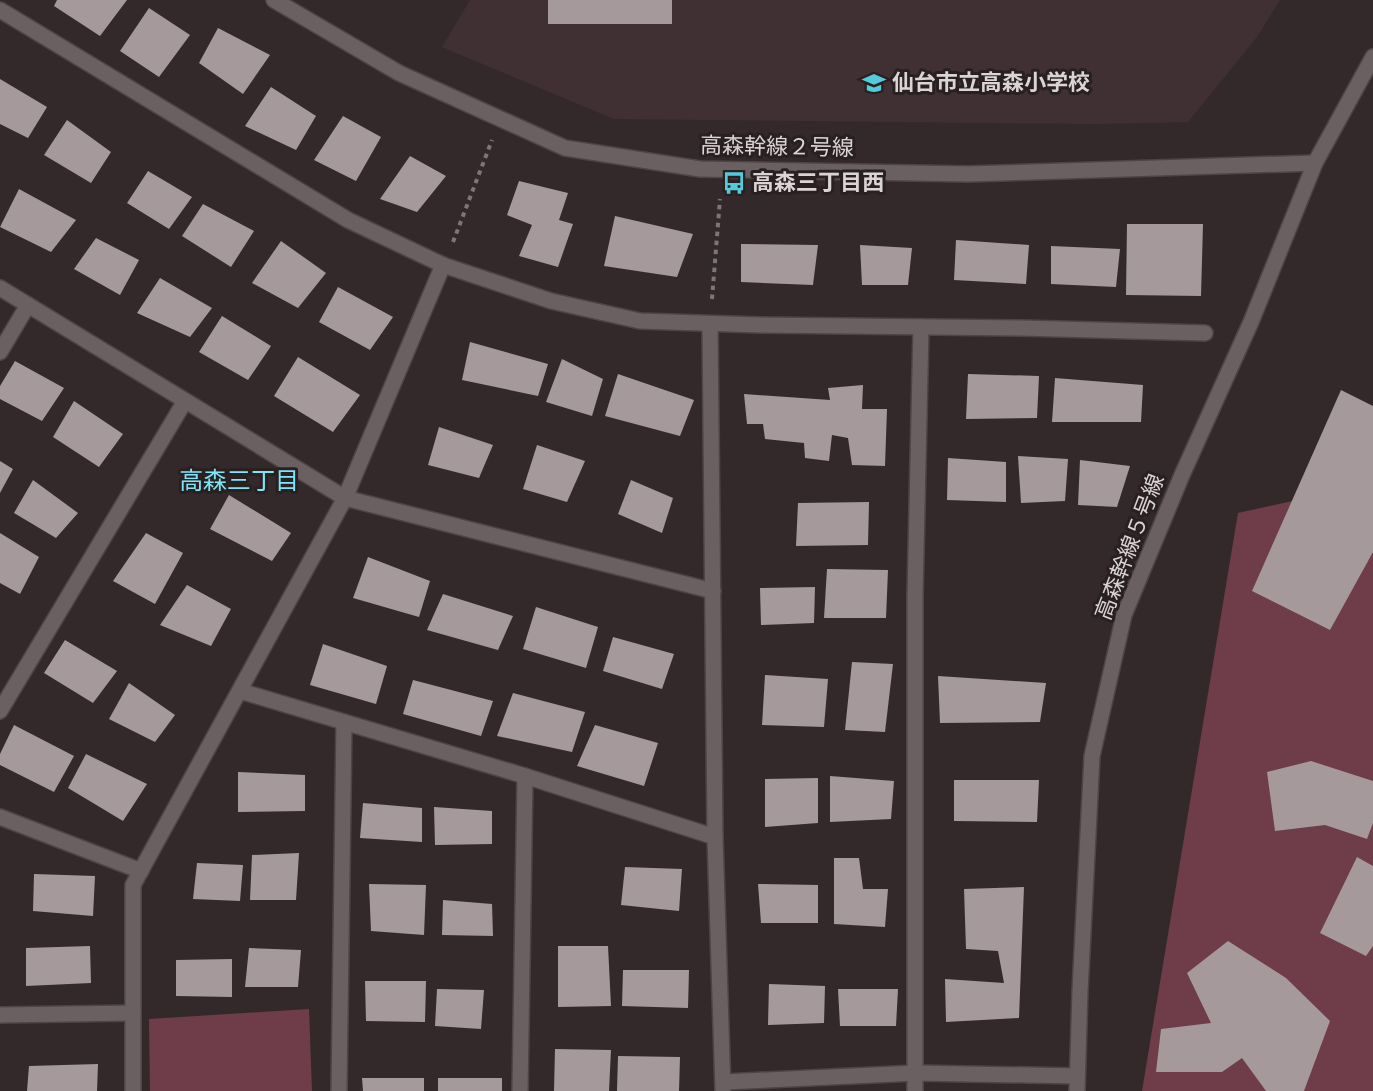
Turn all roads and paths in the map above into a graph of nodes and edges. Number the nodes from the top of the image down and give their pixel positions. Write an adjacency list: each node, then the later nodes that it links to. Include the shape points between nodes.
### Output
1 (274, 0): 5 (street, 高森幹線２号線, via 399,73 565,148 700,170 968,174)
2 (0, 10): 7 (street, via 348,220)
3 (1373, 57): 5 (street, 高森幹線５号線)
4 (492, 140): 7 (path)
5 (1315, 163): 27 (street, 高森幹線５号線, via 1124,615 1092,756)
6 (720, 199): 10 (path)
7 (444, 265): 10 (street, via 550,301 640,321); 15 (street)
8 (0, 288): 9 (street)
9 (28, 305): 13 (street); 14 (street)
10 (710, 324): 11 (street); 16 (street)
11 (921, 327): 12 (street); 26 (street, via 915,597)
12 (1205, 333)
13 (0, 352)
14 (185, 401): 15 (street); 18 (street)
15 (345, 498): 16 (street); 17 (street)
16 (713, 591): 22 (street)
17 (240, 691): 19 (street); 23 (street)
18 (0, 711)
19 (344, 722): 20 (street); 30 (street)
20 (525, 776): 22 (street); 31 (street)
21 (0, 817): 23 (street)
22 (715, 837): 28 (street)
23 (141, 871): 24 (street, via 133,885)
24 (133, 1013): 25 (street); 29 (street)
25 (0, 1015)
26 (916, 1073): 27 (street); 28 (street); 32 (street)
27 (1077, 1084)
28 (724, 1087)
29 (133, 1091)
30 (339, 1091)
31 (520, 1091)
32 (915, 1091)

